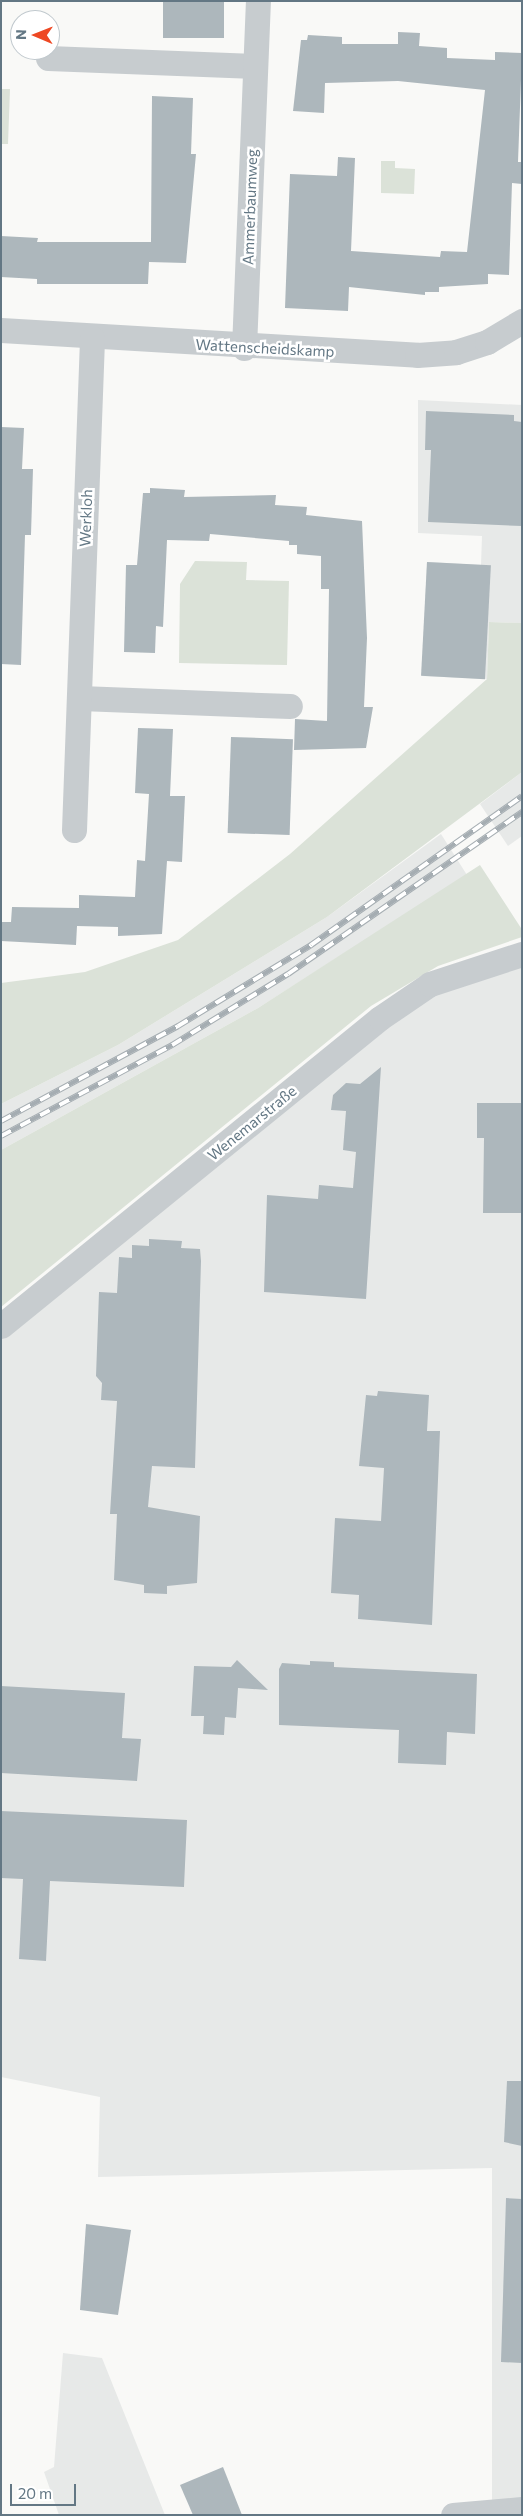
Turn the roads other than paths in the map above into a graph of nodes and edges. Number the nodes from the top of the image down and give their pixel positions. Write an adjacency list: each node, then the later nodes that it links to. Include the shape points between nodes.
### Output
1 (258, 1): 3 (street, Ammerbaumweg)
2 (60, 58): 3 (street)
3 (255, 66): 7 (street, Ammerbaumweg)
4 (522, 321): 7 (street, Wattenscheidskamp, via 487,342 456,352 417,354)
5 (1, 330): 6 (street, Wattenscheidskamp)
6 (92, 338): 7 (street, Wattenscheidskamp); 8 (street, Werkloh)
7 (244, 348)
8 (80, 698): 9 (street); 10 (street, Werkloh)
9 (290, 706)
10 (74, 830)
11 (522, 954): 12 (street, Wenemarstraße, via 430,984 380,1018)
12 (1, 1326)
13 (522, 2509): 14 (street)
14 (453, 2515)

